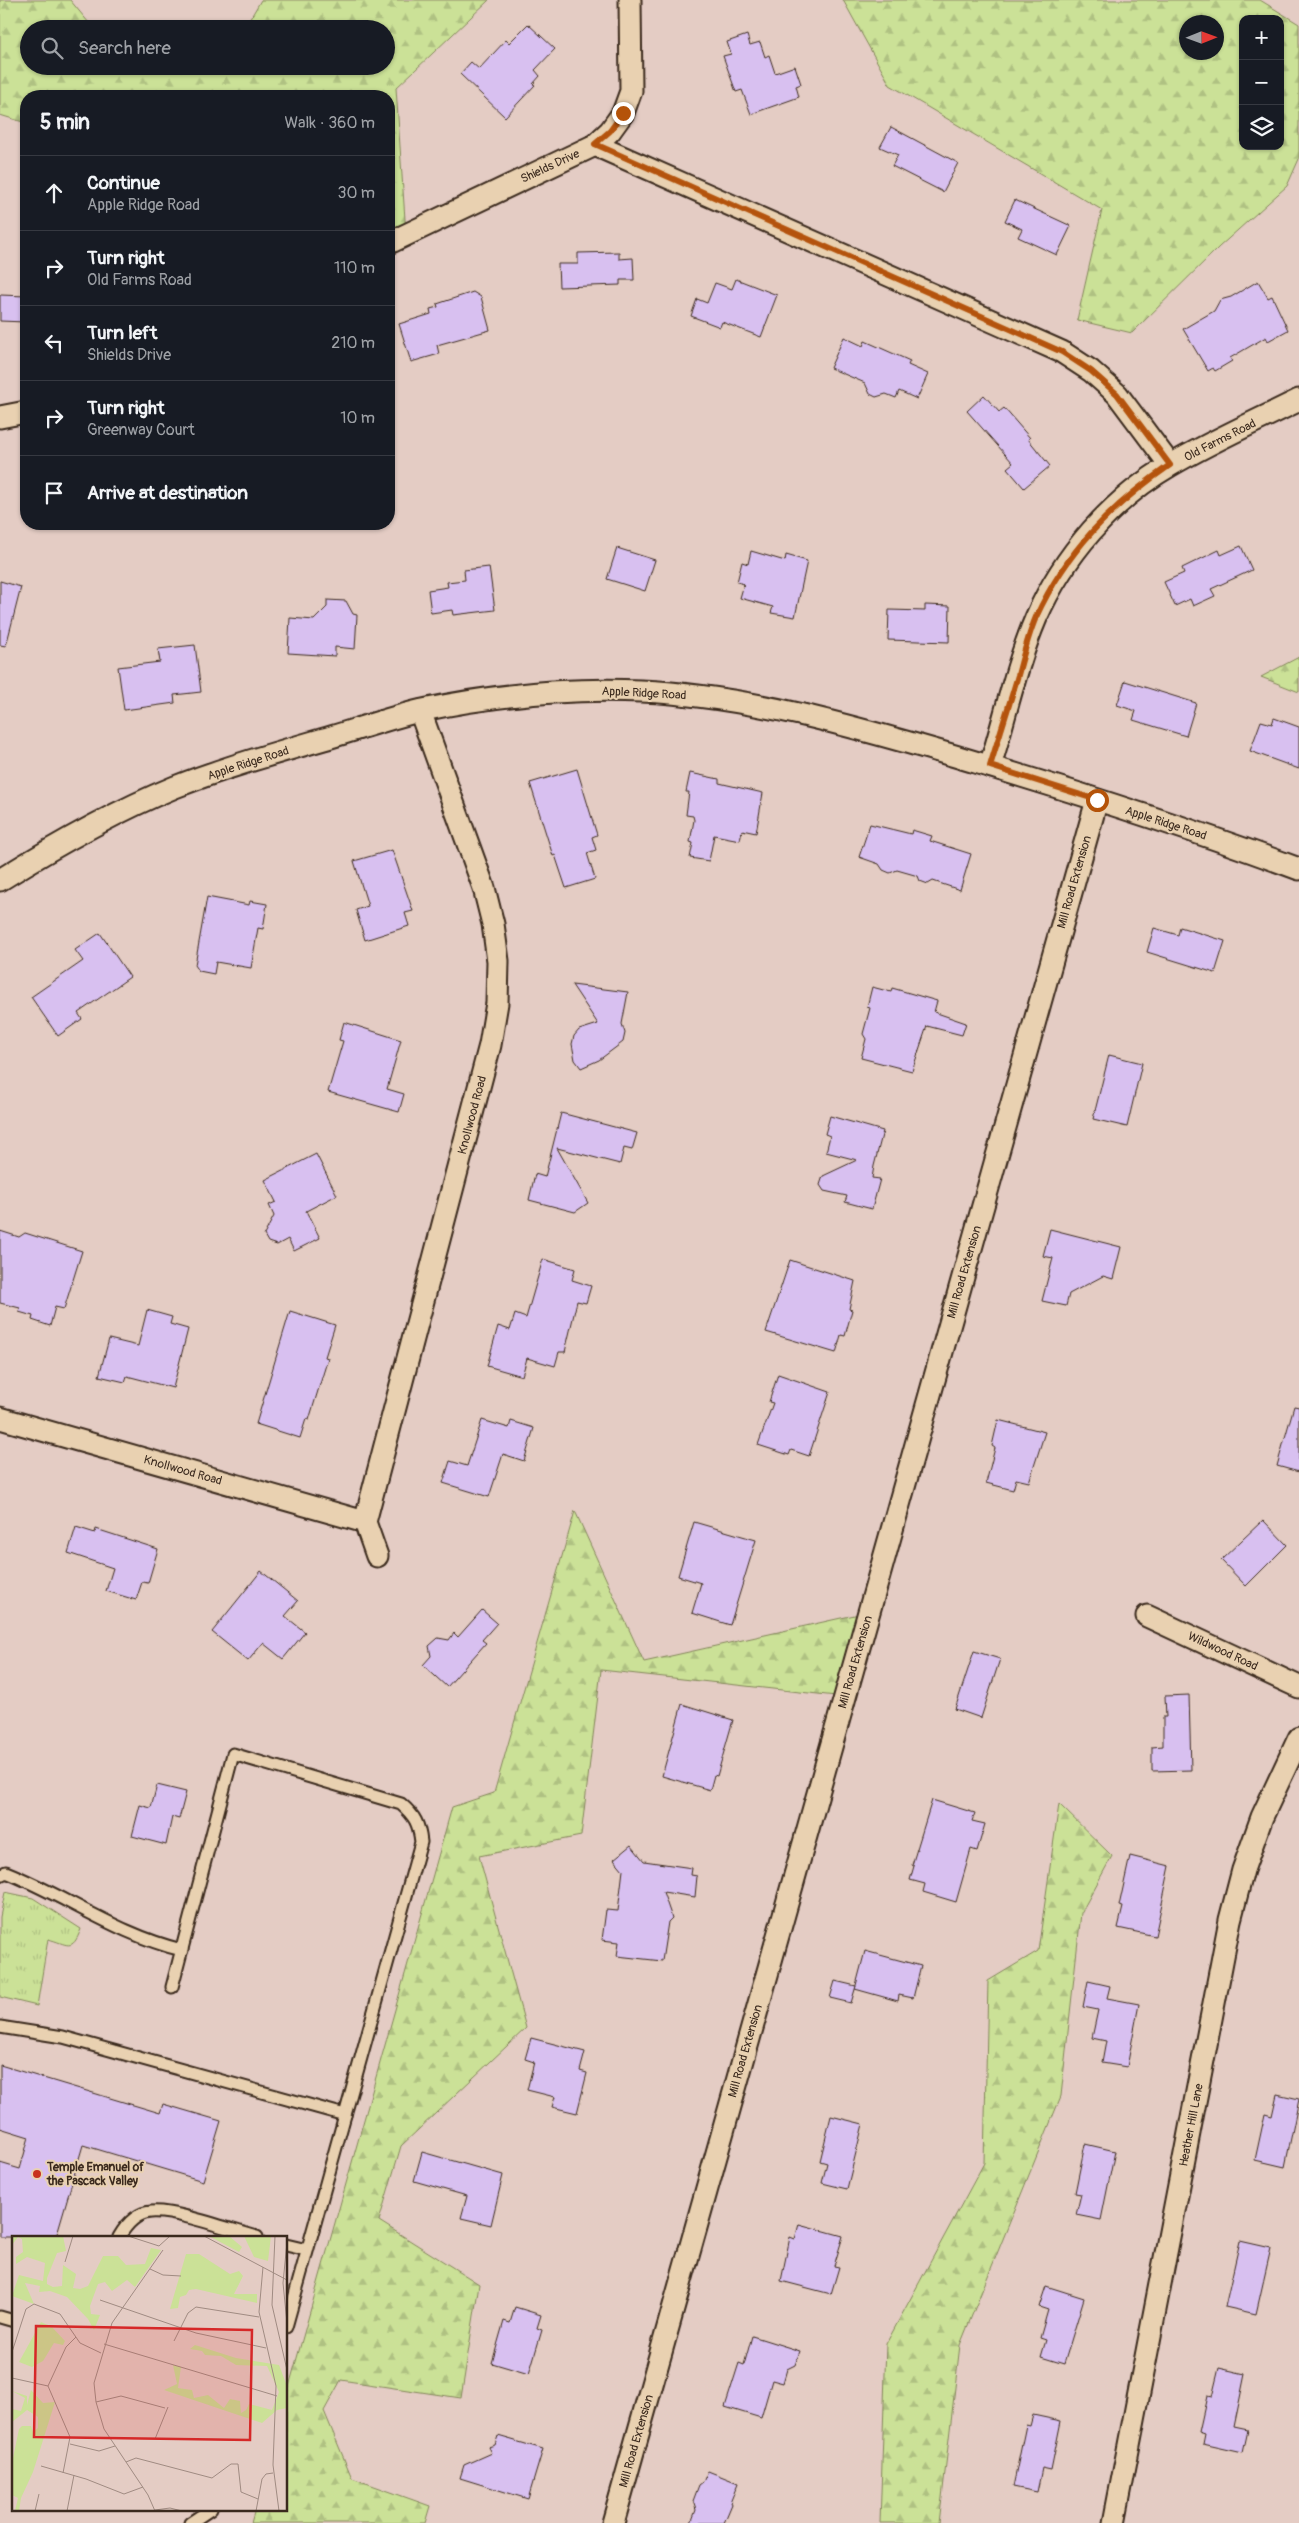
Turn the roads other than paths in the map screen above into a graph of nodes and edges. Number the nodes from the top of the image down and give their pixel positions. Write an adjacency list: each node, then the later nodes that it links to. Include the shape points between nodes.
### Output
1 (630, 0): 2 (street, via 631,91 623,113)
2 (595, 144): 3 (street, Shields Drive); 7 (street, Shields Drive, via 1062,352 1117,394)
3 (395, 240)
4 (1299, 400): 7 (street, Old Farms Road)
5 (20, 413): 6 (street)
6 (0, 417)
7 (1170, 465): 9 (street, Old Farms Road, via 1133,491 1103,518 1055,581 1030,635)
8 (420, 711): 9 (street, Apple Ridge Road, via 474,700 558,692 642,691 698,696 753,704 862,729); 12 (street, Apple Ridge Road, via 240,764 173,788 108,817); 14 (street, Knollwood Road, via 484,888 498,961 497,1003 490,1045)
9 (990, 766): 10 (street, Apple Ridge Road)
10 (1097, 800): 11 (street, Apple Ridge Road); 31 (street, Mill Road Extension)
11 (1299, 869)
12 (0, 880)
13 (0, 1418): 14 (street, Knollwood Road)
14 (365, 1522): 15 (street)
15 (377, 1556)
16 (1147, 1616): 17 (street, Wildwood Road)
17 (1299, 1687)
18 (1299, 1738): 32 (street, Heather Hill Lane, via 1262,1817 1230,1920)
19 (0, 1874): 20 (lane, via 6,1872 35,1884 126,1932)
20 (182, 1950): 21 (lane); 23 (lane, via 234,1754 401,1804 414,1816 420,1828 421,1842)
21 (172, 1987)
22 (0, 2027): 23 (lane, via 63,2037)
23 (345, 2115): 27 (lane)
24 (120, 2236): 25 (lane, via 136,2217 150,2212 167,2212)
25 (253, 2236)
26 (288, 2245): 27 (lane)
27 (307, 2250): 28 (lane)
28 (288, 2320)
29 (210, 2510): 30 (lane)
30 (190, 2523)
31 (613, 2523)
32 (1114, 2523)

